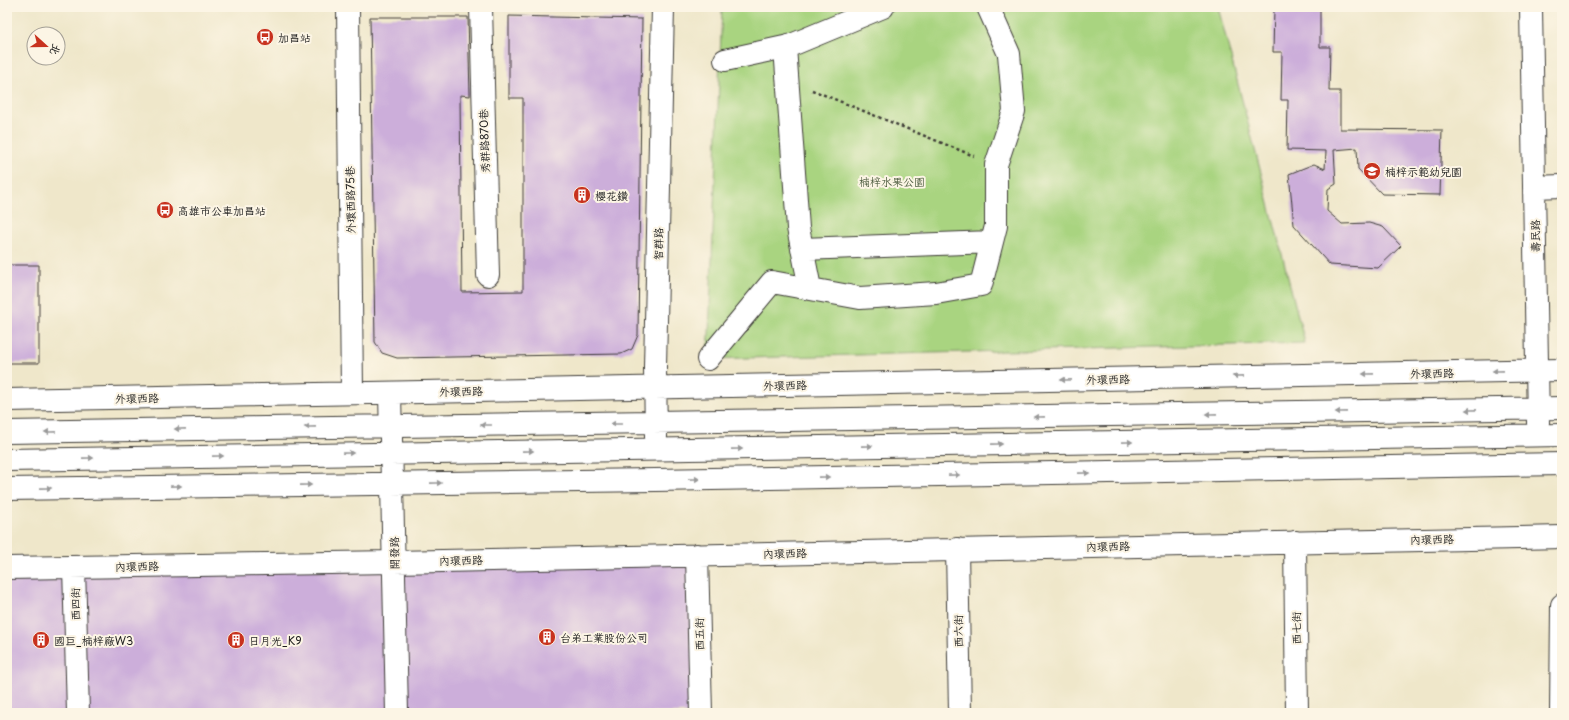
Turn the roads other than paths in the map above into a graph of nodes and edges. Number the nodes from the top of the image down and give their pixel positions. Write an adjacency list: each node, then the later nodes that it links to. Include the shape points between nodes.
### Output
1 (348, 7): 19 (street, 外環西路75巷)
2 (480, 7): 13 (street, 秀群路870巷)
3 (663, 7): 18 (street, 智群路)
4 (883, 7): 7 (street)
5 (988, 7): 11 (street, via 1009,54 1014,111 996,165 996,226)
6 (1531, 7): 9 (street, 壽民路)
7 (785, 47): 8 (street); 12 (street, via 798,228)
8 (725, 60)
9 (1534, 186): 10 (street); 16 (street, 壽民路)
10 (1562, 186)
11 (992, 242): 12 (street); 14 (street, via 981,285 936,293 860,298)
12 (802, 249): 14 (street)
13 (488, 275)
14 (810, 288): 15 (street, via 772,282)
15 (708, 359)
16 (1537, 370): 17 (street, 外環西路); 18 (street, 外環西路, one-way to 18); 23 (street, 壽民路)
17 (1562, 370)
18 (655, 388): 20 (street, 外環西路); 24 (street, 智群路)
19 (352, 393): 20 (street, 外環西路); 21 (street, 外環西路)
20 (390, 393): 25 (street, 開發路)
21 (7, 400)
22 (1562, 408): 23 (street)
23 (1538, 409): 24 (street, one-way to 24); 28 (street, 壽民路)
24 (656, 423): 25 (street, one-way to 25); 29 (street, 智群路)
25 (391, 425): 26 (street, one-way to 26); 30 (street, 開發路)
26 (7, 432)
27 (1562, 434): 28 (street)
28 (1538, 435): 29 (street, one-way to 28); 32 (street, 壽民路)
29 (656, 450): 30 (street, one-way to 29); 34 (street, 智群路)
30 (391, 453): 31 (street, one-way to 30); 35 (street, 開發路)
31 (7, 460)
32 (1539, 464): 33 (street); 34 (street, one-way to 32)
33 (1562, 464)
34 (655, 480): 35 (street, one-way to 34)
35 (392, 484): 36 (street, one-way to 35); 41 (street, 開發路)
36 (7, 489)
37 (1562, 537): 38 (street, 內環西路)
38 (1295, 542): 39 (street, 內環西路); 49 (street, 西七街)
39 (957, 549): 40 (street, 內環西路); 48 (street, 西六街)
40 (697, 555): 41 (street, 內環西路); 47 (street, 西五街)
41 (394, 562): 42 (street, 內環西路); 46 (street, 開發路)
42 (74, 566): 43 (street, 內環西路); 45 (street, 西四街)
43 (7, 568)
44 (1562, 605): 50 (street)
45 (78, 713)
46 (397, 713)
47 (701, 713)
48 (960, 713)
49 (1297, 713)
50 (1561, 713)

